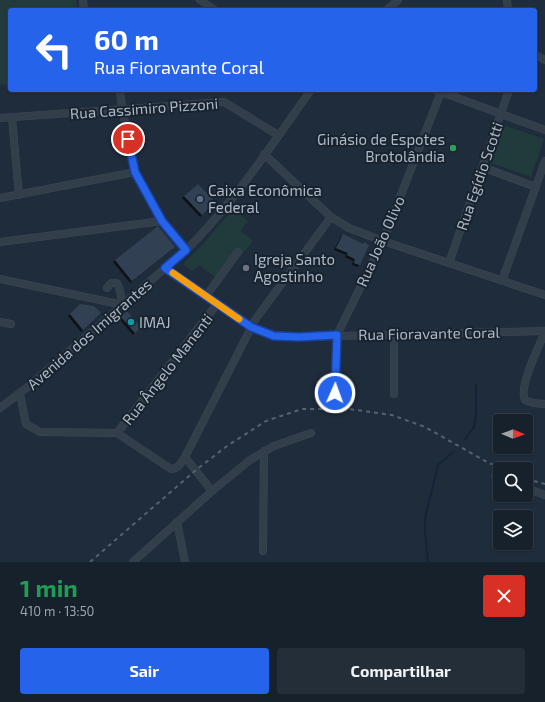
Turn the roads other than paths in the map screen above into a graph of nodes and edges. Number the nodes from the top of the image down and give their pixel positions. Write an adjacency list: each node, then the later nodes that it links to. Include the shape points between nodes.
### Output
1 (200, 0): 3 (street)
2 (398, 0): 4 (street)
3 (212, 8)
4 (389, 8)
5 (120, 92): 10 (street)
6 (310, 92): 15 (street, Avenida dos Imigrantes)
7 (438, 92): 25 (street, Rua João Olivo)
8 (441, 92): 11 (street)
9 (508, 92): 11 (street, Rua Egídio Scotti)
10 (122, 108): 13 (street, Rua Cassimiro Pizzoni); 15 (street, Rua Cassimiro Pizzoni, via 224,102); 19 (street)
11 (500, 114): 14 (street); 18 (street, Rua Egídio Scotti)
12 (0, 118): 13 (street, Rua Cassimiro Pizzoni)
13 (12, 118): 21 (street)
14 (545, 130)
15 (278, 135): 16 (street, Avenida dos Imigrantes)
16 (264, 154): 23 (street); 27 (street, Avenida dos Imigrantes, via 221,213)
17 (545, 161): 20 (street)
18 (482, 168): 20 (street); 29 (street, Rua Egídio Scotti)
19 (135, 172): 21 (street); 24 (street)
20 (536, 187): 32 (street)
21 (19, 195): 22 (street)
22 (0, 198)
23 (331, 217): 25 (street, via 349,228); 40 (street)
24 (162, 221): 26 (street); 27 (street)
25 (383, 241): 29 (street); 43 (street, Rua João Olivo)
26 (0, 242)
27 (186, 250): 30 (street, Avenida dos Imigrantes)
28 (238, 252): 35 (street)
29 (449, 263): 32 (street)
30 (165, 268): 35 (street, Rua Fioravante Coral); 37 (street, Avenida dos Imigrantes)
31 (0, 279): 37 (street)
32 (502, 280): 34 (street)
33 (107, 288): 37 (street, via 111,283 117,283)
34 (545, 295)
35 (206, 296): 36 (street, Rua Fioravante Coral)
36 (217, 304): 40 (street, Rua Fioravante Coral); 49 (street, Rua Ângelo Manenti)
37 (123, 305): 45 (street, Avenida dos Imigrantes)
38 (0, 322): 39 (street)
39 (11, 324)
40 (251, 327): 43 (street, Rua Fioravante Coral, via 274,336); 52 (street)
41 (545, 331): 42 (street, Rua Fioravante Coral); 47 (street, via 524,383 523,394 525,400)
42 (394, 334): 43 (street, Rua Fioravante Coral); 46 (street)
43 (337, 335): 44 (street, Rua João Olivo)
44 (335, 393)
45 (20, 394): 48 (street, Avenida dos Imigrantes); 49 (street, via 26,424 40,432)
46 (394, 394)
47 (545, 404)
48 (0, 408)
49 (117, 433): 52 (street, via 171,468 175,469)
50 (311, 433): 51 (street)
51 (264, 450): 53 (street); 57 (street)
52 (185, 457): 53 (street)
53 (212, 491): 56 (street)
54 (533, 491): 55 (street)
55 (545, 495)
56 (178, 522): 58 (street); 59 (street)
57 (263, 551)
58 (133, 562)
59 (185, 562)

